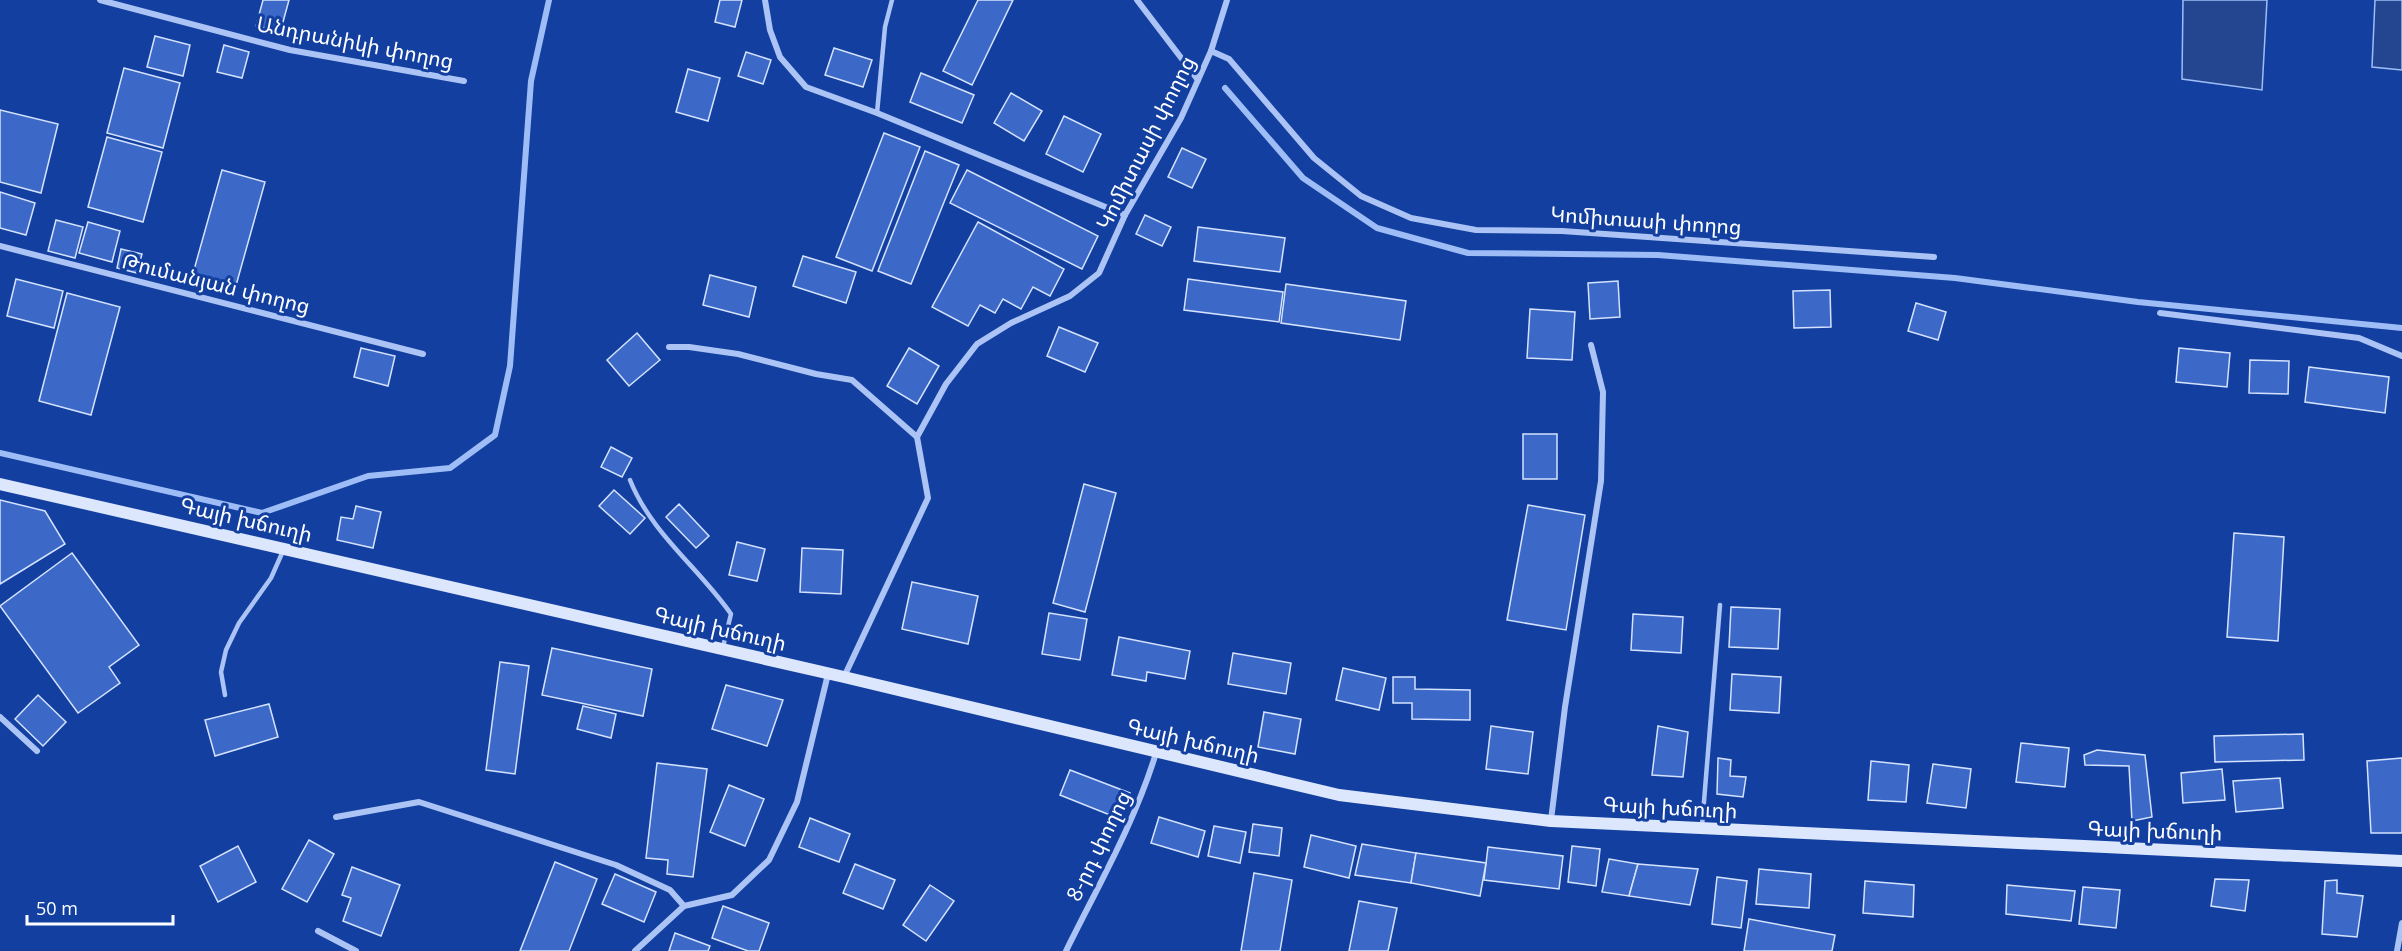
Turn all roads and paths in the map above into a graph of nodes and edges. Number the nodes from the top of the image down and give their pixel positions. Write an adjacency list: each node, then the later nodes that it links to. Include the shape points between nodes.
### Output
1 (100, 0): 8 (street, Անդրանիկի փողոց, via 290,50)
2 (765, 0): 9 (street, via 780,57 806,87)
3 (892, 0): 9 (lane, via 885,27)
4 (1137, 0): 7 (street)
5 (1227, 0): 6 (street)
6 (1211, 51): 7 (street, Կոմիտասի փողոց); 12 (street, Կոմիտասի փողոց, via 1229,59 1314,158 1361,196 1411,218 1476,230 1562,231)
7 (1198, 80): 10 (street, Կոմիտասի փողոց, via 1181,118)
8 (464, 81)
9 (877, 113): 10 (street)
10 (1125, 215): 18 (street, Կոմիտասի փողոց, via 1099,273 1070,296 1011,323 977,344 946,384)
11 (0, 246): 16 (street, Թումանյան փողոց)
12 (1934, 257)
13 (2160, 313): 17 (street, via 2359,338)
14 (1591, 345): 31 (street, via 1603,392 1601,481)
15 (669, 347): 18 (street, via 738,354 852,380)
16 (423, 354)
17 (2402, 356)
18 (917, 437): 25 (street, via 928,498)
19 (630, 480): 23 (lane, via 638,500 664,535 714,589 731,614)
20 (0, 484): 21 (main road, Գայի խճուղի)
21 (284, 549): 23 (main road, Գայի խճուղի); 26 (lane, via 271,578 239,623 226,650 221,672)
22 (1720, 605): 32 (lane)
23 (722, 650): 24 (main road, Գայի խճուղի)
24 (828, 674): 25 (main road, Գայի խճուղի); 34 (street, via 797,802 769,860 732,895)
25 (844, 677): 29 (main road, Գայի խճուղի)
26 (225, 695)
27 (0, 717): 28 (street)
28 (37, 751)
29 (1156, 753): 31 (main road, Գայի խճուղի, via 1339,795); 39 (street, 8-րդ փողոց, via 1129,824)
30 (336, 817): 34 (street, via 419,802 616,865 670,890)
31 (1551, 821): 32 (main road, Գայի խճուղի)
32 (1702, 829): 33 (main road, Գայի խճուղի)
33 (2402, 861)
34 (684, 906): 38 (street)
35 (2402, 923): 40 (street)
36 (318, 931): 37 (street)
37 (356, 951)
38 (635, 951)
39 (1066, 951)
40 (2397, 951)

